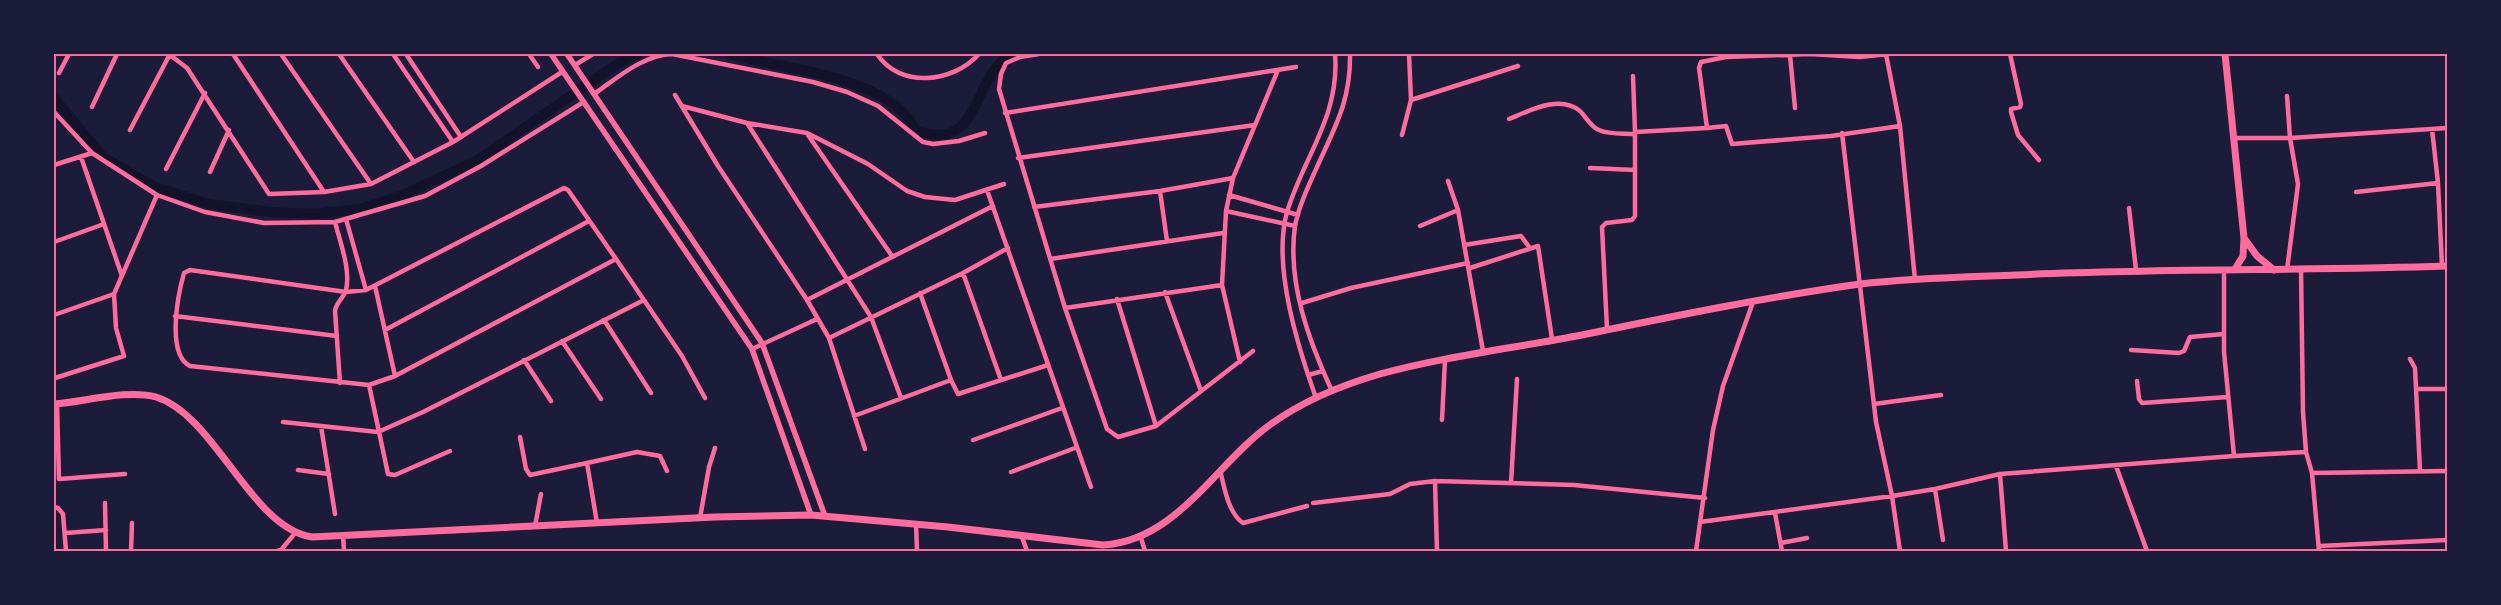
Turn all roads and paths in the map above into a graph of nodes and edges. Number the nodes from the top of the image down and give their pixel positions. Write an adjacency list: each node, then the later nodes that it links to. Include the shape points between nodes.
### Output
1 (68, 54): 29 (street)
2 (117, 54): 39 (street)
3 (233, 54): 82 (street)
4 (281, 54): 78 (street)
5 (339, 54): 69 (street)
6 (393, 54): 64 (street)
7 (406, 54): 61 (street)
8 (529, 54): 27 (street)
9 (551, 54): 30 (street)
10 (567, 54): 24 (street)
11 (593, 54): 24 (street)
12 (877, 54): 13 (street, via 888,67 907,77 932,77 956,72)
13 (979, 54)
14 (1040, 54): 44 (street, via 1012,60 1003,67 999,89)
15 (1335, 54): 40 (street, via 1336,79)
16 (1350, 54): 42 (street, via 1349,84)
17 (1409, 54): 37 (street)
18 (1887, 54): 22 (street, via 1860,57); 50 (street)
19 (2010, 54): 68 (street, via 2021,104 2011,112 2018,135)
20 (2225, 54): 62 (main road)
21 (170, 55): 32 (street, via 187,68); 54 (street)
22 (1790, 55): 23 (street); 41 (street)
23 (1711, 56): 51 (street, via 1699,68)
24 (576, 66): 33 (street)
25 (1296, 66): 28 (street)
26 (1518, 66): 37 (street)
27 (538, 68)
28 (1278, 70): 44 (street); 48 (street)
29 (59, 73)
30 (563, 73): 36 (street); 61 (street)
31 (1633, 76): 58 (street)
32 (205, 93): 55 (street); 72 (street)
33 (593, 93): 57 (street, via 656,56 672,54 813,82 847,92 878,106 923,142 959,141); 149 (street)
34 (675, 95): 38 (street)
35 (2287, 96): 63 (street)
36 (580, 100): 93 (street, via 481,166 424,196); 150 (street)
37 (1411, 100): 60 (street)
38 (682, 106): 47 (street); 133 (street)
39 (92, 107)
40 (1331, 107): 42 (street); 46 (street)
41 (1795, 108)
42 (1342, 111): 49 (street)
43 (54, 112): 65 (street)
44 (1005, 113): 67 (street)
45 (1509, 119): 58 (street, via 1540,106 1558,104 1579,110 1598,130)
46 (1325, 122): 49 (street); 91 (street)
47 (747, 123): 56 (street); 121 (street)
48 (1255, 125): 67 (street); 75 (street)
49 (1336, 126): 92 (street)
50 (1900, 126): 59 (street); 122 (street)
51 (1707, 128): 58 (street); 59 (street, via 1726,126 1732,144)
52 (2432, 128): 53 (street); 63 (street); 77 (street)
53 (2447, 128)
54 (130, 130)
55 (228, 130): 74 (street); 82 (street, via 269,194)
56 (807, 133): 80 (street, via 868,164 907,192 955,200); 107 (street)
57 (985, 133)
58 (1635, 133): 73 (street)
59 (1842, 133): 123 (street)
60 (1402, 135)
61 (461, 137): 64 (street)
62 (2234, 138): 63 (street); 101 (main road)
63 (2290, 138): 118 (street, via 2298,184)
64 (453, 142): 69 (street)
65 (92, 153): 66 (street); 84 (street)
66 (80, 157): 70 (street); 97 (street)
67 (1018, 158): 87 (street)
68 (2039, 160)
69 (414, 162): 78 (street)
70 (54, 165)
71 (1590, 168): 73 (street)
72 (166, 169)
73 (1634, 170): 142 (street, via 1635,218 1606,223 1602,227)
74 (210, 172)
75 (1232, 178): 81 (street); 85 (street)
76 (1448, 181): 89 (street)
77 (2438, 183): 83 (street); 111 (street)
78 (371, 184): 82 (street)
79 (1004, 184): 80 (street)
80 (987, 190): 86 (street)
81 (1160, 191): 87 (street); 102 (street)
82 (324, 192)
83 (2356, 192)
84 (157, 195): 95 (street, via 205,212 264,222); 120 (street)
85 (1229, 195): 90 (street); 91 (street)
86 (993, 206): 105 (street); 107 (street)
87 (1034, 207): 109 (street)
88 (2129, 208): 116 (street)
89 (1458, 210): 99 (street); 104 (street)
90 (1226, 211): 96 (street); 100 (street)
91 (1287, 212): 92 (street); 96 (street)
92 (1298, 215): 98 (street)
93 (346, 219): 95 (street); 126 (street)
94 (590, 221): 108 (street); 125 (street, via 568,190 559,189); 143 (street)
95 (335, 222): 127 (street, via 346,275)
96 (1285, 223): 98 (street); 160 (street, via 1283,246 1287,289)
97 (104, 224): 103 (street); 120 (street)
98 (1295, 226): 135 (street, via 1296,277)
99 (1420, 226)
100 (1223, 233): 102 (street); 124 (street)
101 (2244, 238): 114 (main road, via 2243,256); 117 (main road, via 2257,256)
102 (1167, 241): 109 (street)
103 (54, 242)
104 (1464, 245): 106 (street, via 1521,236); 110 (street)
105 (1008, 248): 119 (street); 158 (street)
106 (1530, 248): 112 (street); 147 (street, via 1539,248)
107 (892, 256): 121 (street)
108 (616, 259): 132 (street); 161 (street)
109 (1050, 259): 136 (street)
110 (1468, 263): 112 (street); 135 (street, via 1351,288)
111 (2445, 266): 115 (main road)
112 (1470, 268): 153 (street)
113 (2224, 269): 114 (main road); 116 (main road); 144 (street)
114 (2235, 269): 117 (main road)
115 (2301, 269): 118 (main road); 198 (street)
116 (2136, 270): 122 (main road)
117 (2274, 270): 118 (main road)
118 (2287, 270)
119 (963, 273): 129 (street); 165 (street)
120 (122, 276): 130 (street)
121 (848, 278): 133 (street); 139 (street)
122 (1915, 280): 123 (main road)
123 (1860, 284): 134 (main road); 182 (street)
124 (1222, 285): 128 (street); 157 (street)
125 (375, 286): 126 (street); 143 (street)
126 (366, 290): 127 (street)
127 (346, 292): 138 (street, via 190,270 184,273); 145 (street, via 336,305)
128 (1165, 292): 131 (street); 171 (street)
129 (920, 293): 139 (street); 164 (street)
130 (114, 294): 137 (street); 162 (street, via 116,328 124,356)
131 (1117, 299): 136 (street); 188 (street)
132 (644, 300): 141 (street); 176 (street, via 691,370)
133 (808, 300): 140 (street)
134 (1753, 302): 142 (main road); 218 (street, via 1724,386 1713,430)
135 (1302, 303): 159 (street, via 1312,349)
136 (1065, 308): 188 (street, via 1107,429 1118,437)
137 (54, 315)
138 (175, 316): 145 (street); 167 (street, via 180,357 190,366)
139 (871, 317): 146 (street); 177 (street)
140 (817, 318): 146 (street); 149 (street)
141 (604, 320): 148 (street); 173 (street)
142 (1608, 329): 147 (main road)
143 (385, 330): 161 (street)
144 (2224, 334): 151 (street, via 2190,337 2184,351 2179,353); 175 (street)
145 (337, 336): 167 (street)
146 (829, 338): 184 (street)
147 (1552, 339): 153 (main road)
148 (562, 341): 155 (street); 179 (street)
149 (762, 344): 150 (street); 192 (street)
150 (752, 349): 197 (street)
151 (2130, 350)
152 (1254, 351): 157 (street)
153 (1483, 351): 156 (main road)
154 (2410, 359): 169 (street, via 2415,368)
155 (524, 360): 180 (street); 189 (street)
156 (1445, 360): 172 (main road, via 1382,374); 185 (street)
157 (1240, 362): 171 (street)
158 (1048, 365): 165 (street); 183 (street)
159 (1323, 372): 160 (street); 172 (street)
160 (1308, 375): 178 (street)
161 (395, 376): 168 (street)
162 (55, 378)
163 (1518, 379): 213 (street)
164 (951, 380): 165 (street, via 961,394); 177 (street)
165 (1001, 380)
166 (2137, 381): 175 (street, via 2142,403)
167 (340, 383): 168 (street)
168 (368, 385): 189 (street)
169 (2416, 389): 170 (street); 207 (street)
170 (2447, 389)
171 (1201, 390): 188 (street)
172 (1332, 391): 178 (main road)
173 (651, 392)
174 (1942, 395): 182 (street)
175 (2228, 397): 199 (street)
176 (705, 398)
177 (901, 398): 184 (street)
178 (1316, 398): 203 (main road, via 1273,422)
179 (601, 399)
180 (551, 401)
181 (56, 404): 209 (street, via 59,479); 234 (main road, via 140,395 174,405 207,438 272,515)
182 (1874, 404): 217 (street)
183 (1062, 408): 191 (street); 194 (street)
184 (854, 416): 195 (street)
185 (1442, 420)
186 (282, 422): 187 (street)
187 (321, 426): 189 (street); 210 (street)
188 (1156, 426)
189 (378, 432): 196 (street, via 386,471 390,475)
190 (520, 437): 200 (street, via 530,475)
191 (973, 440)
192 (802, 447): 197 (street); 226 (street)
193 (714, 448): 227 (street)
194 (1076, 448): 206 (street); 214 (street)
195 (865, 449)
196 (450, 451)
197 (788, 451): 225 (street)
198 (2306, 452): 199 (street); 208 (street)
199 (2234, 456): 201 (street)
200 (587, 463): 205 (street, via 637,452 660,456); 230 (street)
201 (2116, 466): 211 (street); 257 (street)
202 (298, 470): 210 (street)
203 (1220, 470): 221 (street, via 1236,517 1243,523); 238 (main road, via 1175,516)
204 (2447, 470): 207 (street)
205 (667, 472)
206 (1011, 472)
207 (2420, 472): 208 (street)
208 (2312, 473): 243 (street)
209 (125, 474)
210 (328, 474): 224 (street)
211 (2000, 474): 215 (street); 256 (street)
212 (1435, 481): 213 (street); 220 (street, via 1410,484 1390,494); 252 (street)
213 (1511, 483): 218 (street, via 1574,485)
214 (1091, 487)
215 (1935, 489): 217 (street); 240 (street)
216 (541, 494): 232 (street)
217 (1892, 496): 223 (street); 255 (street)
218 (1705, 498): 228 (street)
219 (106, 503): 233 (street)
220 (1313, 503)
221 (1307, 506)
222 (54, 507): 235 (street, via 63,514)
223 (1775, 512): 228 (street); 242 (street)
224 (335, 514)
225 (811, 515): 226 (main road); 227 (main road)
226 (825, 516): 231 (main road)
227 (700, 518): 230 (main road)
228 (1700, 522): 253 (street)
229 (132, 523): 246 (street)
230 (597, 523): 232 (main road)
231 (916, 524): 237 (main road); 249 (street)
232 (535, 526): 236 (main road)
233 (106, 530): 235 (street); 245 (street)
234 (296, 532): 236 (main road, via 312,537); 247 (street, via 281,550)
235 (65, 533): 244 (street)
236 (343, 535): 248 (street)
237 (1022, 537): 238 (main road, via 1104,546); 250 (street)
238 (1141, 538): 251 (street)
239 (1807, 538): 242 (street)
240 (1943, 540)
241 (2447, 540): 243 (street)
242 (1781, 543): 254 (street)
243 (2319, 549)
244 (66, 551)
245 (106, 551)
246 (131, 551)
247 (276, 551)
248 (344, 551)
249 (917, 551)
250 (1027, 551)
251 (1145, 551)
252 (1437, 551)
253 (1696, 551)
254 (1782, 551)
255 (1900, 551)
256 (2006, 551)
257 (2147, 551)

